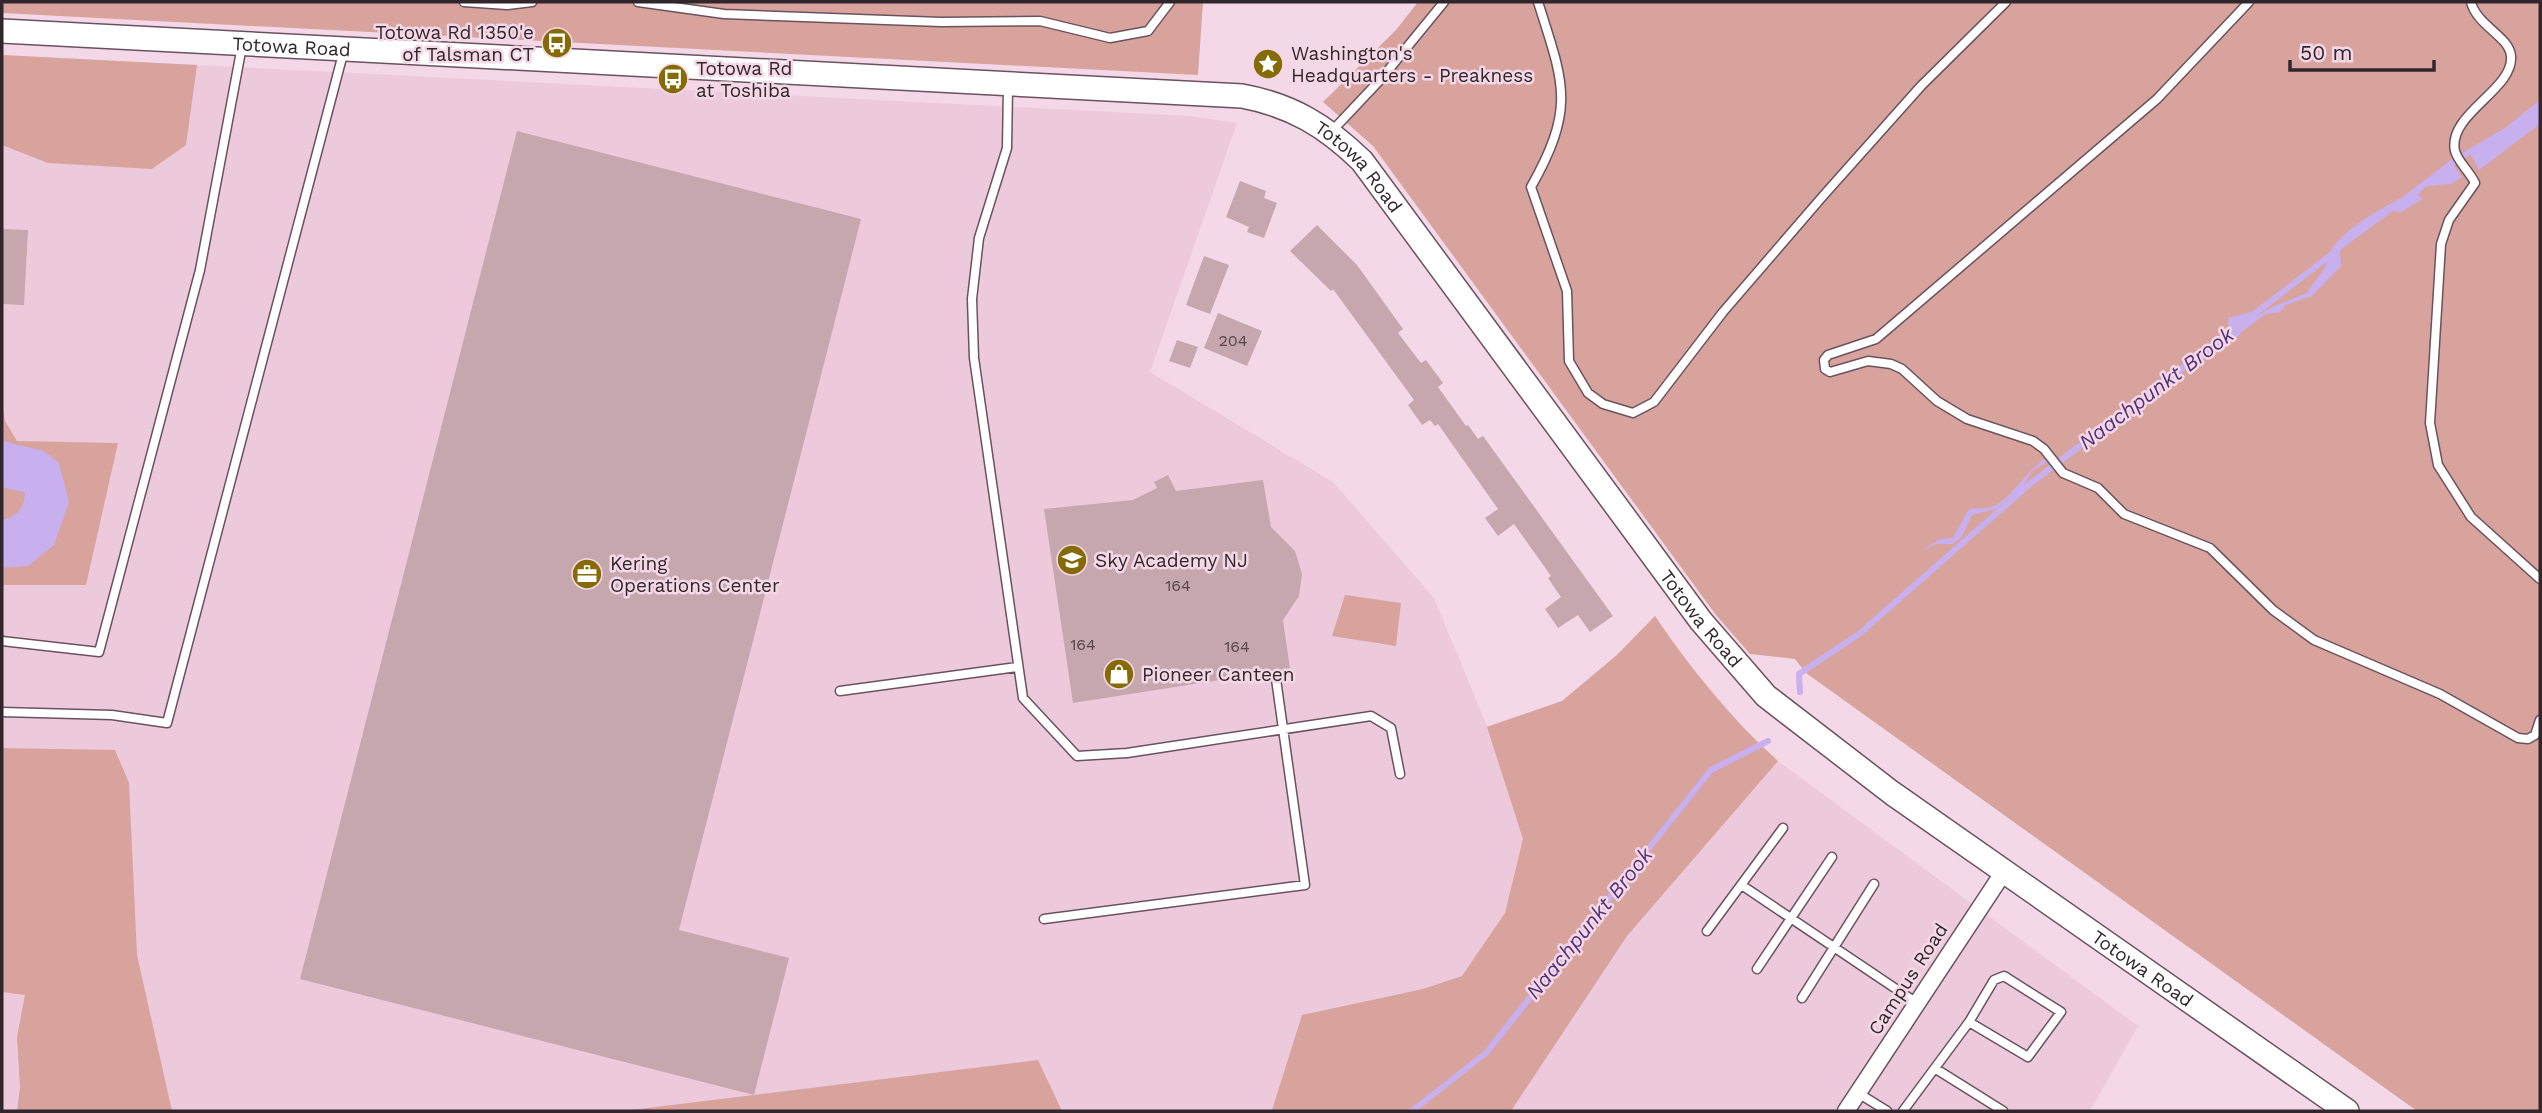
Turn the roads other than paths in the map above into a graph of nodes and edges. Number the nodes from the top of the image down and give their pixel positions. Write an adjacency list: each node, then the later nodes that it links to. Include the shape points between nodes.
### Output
1 (464, 2): 2 (lane)
2 (532, 2)
3 (638, 2): 4 (lane, via 724,14 1040,21 1110,38 1148,31)
4 (1170, 2)
5 (1444, 2): 14 (lane)
6 (1538, 2): 7 (lane, via 1563,100 1549,154 1531,187 1567,291 1569,361 1588,393 1602,404 1633,413 1654,402 1723,312 1823,196 1921,86)
7 (2006, 2)
8 (2249, 2): 21 (lane, via 2157,99 1876,339 1836,351 1824,360 1825,369 1830,372 1868,361 1902,369 1937,401 1967,419 2018,435 2048,454 2061,471 2098,488 2124,514 2210,548 2273,610 2333,650 2440,694 2518,738 2535,735)
9 (2471, 2): 15 (lane, via 2480,23 2504,43 2511,59 2507,74 2468,117 2458,136 2456,152 2474,183 2449,220 2441,244 2430,423 2438,465 2470,517)
10 (2, 31): 11 (main road, Totowa Road)
11 (243, 43): 12 (main road, Totowa Road); 16 (lane, via 200,270 99,652)
12 (344, 49): 13 (main road, Totowa Road); 20 (lane, via 167,723 112,715)
13 (1008, 84): 14 (main road, Totowa Road, via 1242,96 1289,107); 17 (lane, via 1007,148 979,238 972,299 974,358)
14 (1331, 132): 26 (main road, Totowa Road, via 1362,161 1671,582 1756,686 1892,793)
15 (2540, 579)
16 (2, 641)
17 (1017, 667): 19 (lane); 22 (lane, via 1023,698 1077,755 1127,753)
18 (1276, 679): 22 (lane)
19 (840, 691)
20 (2, 712)
21 (2540, 720)
22 (1282, 727): 23 (lane, via 1371,716 1391,728); 30 (lane, via 1305,885)
23 (1400, 774)
24 (1783, 828): 28 (lane)
25 (1832, 856): 29 (lane)
26 (2005, 870): 35 (street, Campus Road); 43 (main road, Totowa Road)
27 (1874, 884): 32 (lane)
28 (1742, 886): 29 (lane); 31 (lane)
29 (1792, 917): 32 (lane); 33 (lane)
30 (1044, 919)
31 (1707, 931)
32 (1836, 947): 34 (lane); 35 (lane)
33 (1757, 969)
34 (1802, 998)
35 (1917, 1003): 38 (street, Campus Road)
36 (1969, 1022): 36 (lane, via 1994,980 2004,976 2061,1012 2028,1057); 37 (lane)
37 (1936, 1069): 41 (lane); 42 (lane)
38 (1858, 1093): 39 (street, Campus Road); 40 (lane)
39 (1846, 1111)
40 (1887, 1111)
41 (1903, 1111)
42 (2003, 1111)
43 (2347, 1111)

